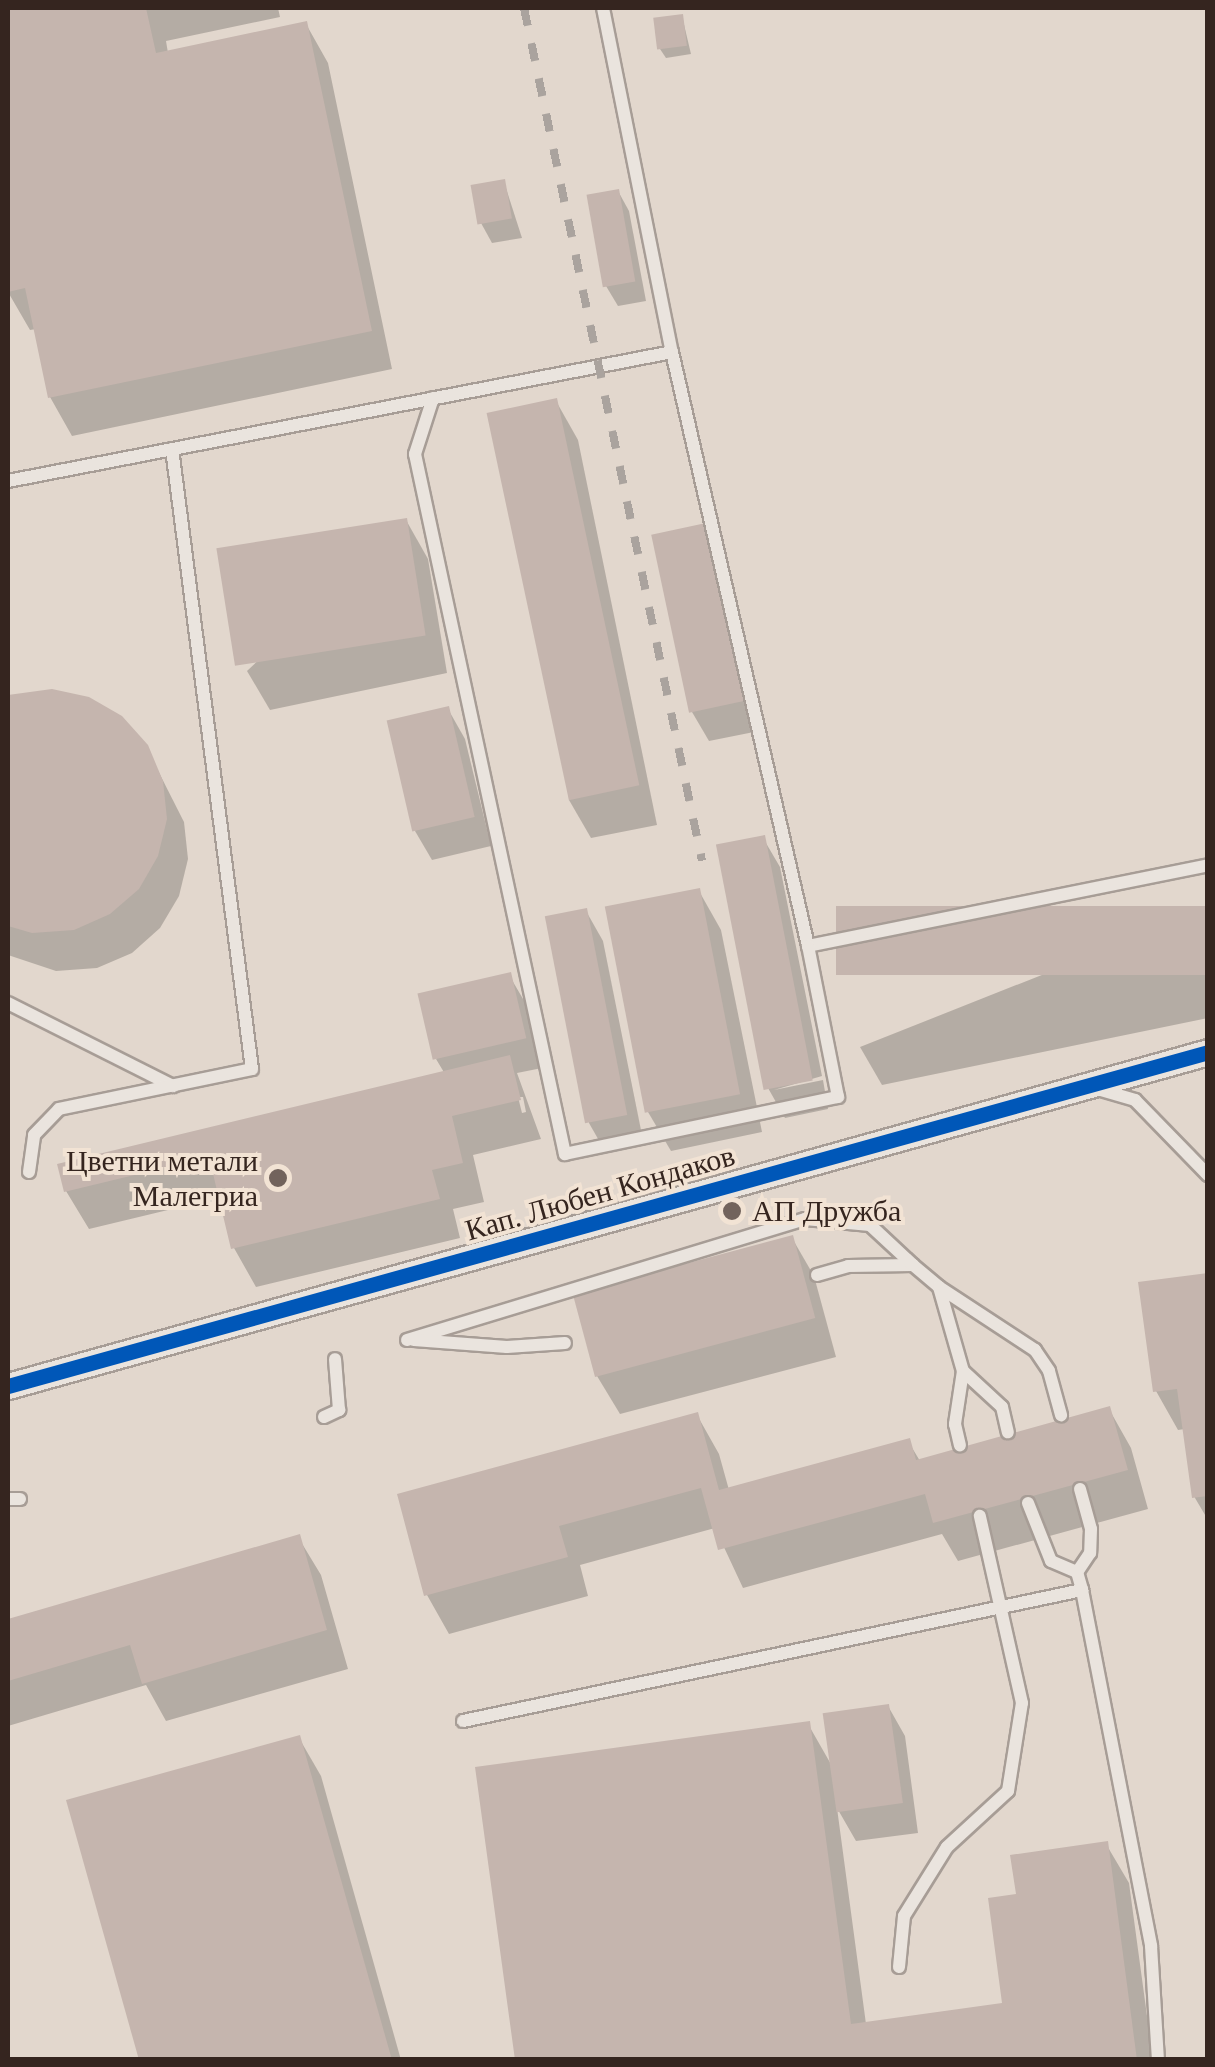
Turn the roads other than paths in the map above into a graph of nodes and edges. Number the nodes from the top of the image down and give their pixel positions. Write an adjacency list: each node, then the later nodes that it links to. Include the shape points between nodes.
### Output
1 (603, 8): 2 (lane)
2 (672, 352): 3 (lane); 7 (lane)
3 (433, 398): 4 (lane); 7 (lane, via 415,454 565,1154 838,1098)
4 (172, 449): 5 (lane); 10 (lane, via 252,1070)
5 (8, 481)
6 (1208, 865): 7 (lane)
7 (808, 946)
8 (8, 1004): 10 (lane)
9 (1208, 1052): 11 (street, Кап. Любен Кондаков)
10 (174, 1086): 12 (lane, via 59,1109 34,1136)
11 (1086, 1086): 13 (lane, via 1135,1100); 20 (street, Кап. Любен Кондаков)
12 (28, 1172)
13 (1208, 1175)
14 (912, 1264): 15 (lane, via 848,1266); 16 (lane); 17 (lane, via 870,1225 804,1219 407,1340 507,1348)
15 (816, 1275)
16 (939, 1287): 19 (lane); 21 (lane, via 1035,1350)
17 (565, 1343)
18 (335, 1359): 22 (lane, via 339,1410)
19 (963, 1372): 23 (lane, via 1002,1407); 24 (lane, via 955,1424)
20 (8, 1386)
21 (1061, 1416)
22 (324, 1417)
23 (1008, 1432)
24 (960, 1445)
25 (1080, 1490): 28 (lane, via 1091,1529 1090,1553)
26 (1028, 1503): 28 (lane, via 1051,1561)
27 (980, 1516): 30 (lane)
28 (1077, 1572): 29 (lane)
29 (1082, 1590): 30 (lane); 33 (lane, via 1151,1946)
30 (1004, 1606): 31 (lane); 32 (lane, via 1022,1703 1008,1791 947,1847 912,1902 904,1916)
31 (463, 1721)
32 (899, 1967)
33 (1158, 2060)

